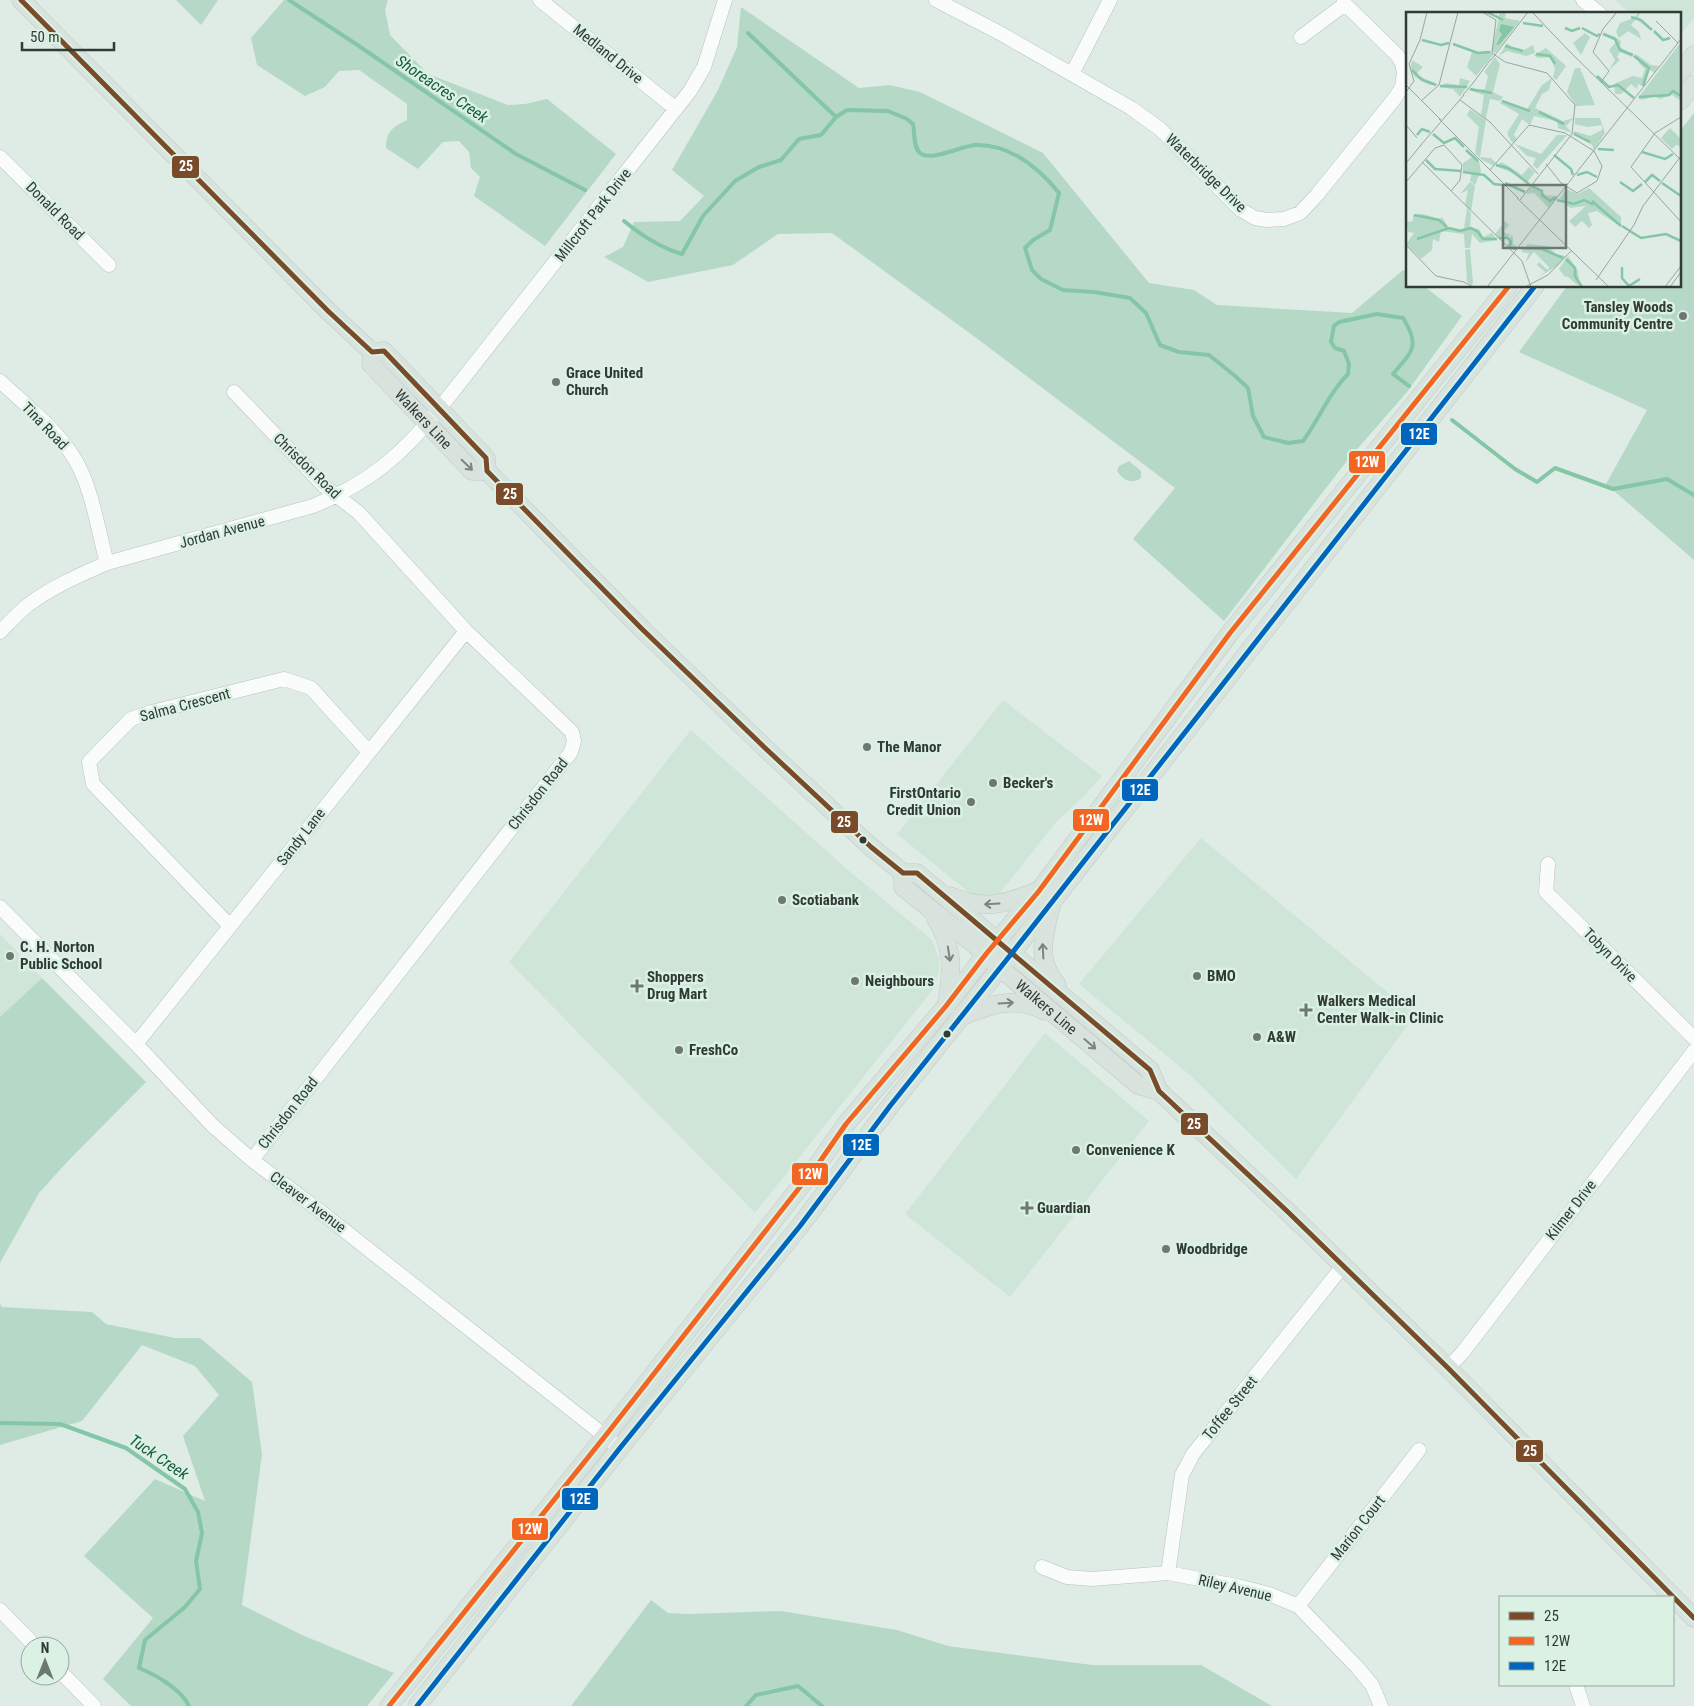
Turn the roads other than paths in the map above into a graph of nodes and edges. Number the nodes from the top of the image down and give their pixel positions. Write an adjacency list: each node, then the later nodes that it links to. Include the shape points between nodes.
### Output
1 (21, 0): 20 (main road, Walkers Line, via 372,352 371,364)
2 (540, 0): 13 (street, Medland Drive)
3 (725, 0): 13 (street, Millcroft Park Drive, via 704,67)
4 (936, 0): 12 (street, Waterbridge Drive)
5 (1110, 0): 12 (street)
6 (1582, 0): 8 (street)
7 (1345, 2): 9 (street, Waterbridge Drive); 12 (street, Waterbridge Drive, via 1397,55 1404,73 1402,86 1316,196 1300,213 1284,219 1255,218 1241,210 1160,129)
8 (1597, 12)
9 (1301, 37)
10 (1694, 55): 11 (main road)
11 (1682, 70)
12 (1072, 74)
13 (676, 109): 20 (street, Millcroft Park Drive)
14 (0, 157): 15 (street, Donald Road)
15 (109, 265)
16 (1507, 288): 23 (main road)
17 (1533, 288): 26 (main road)
18 (0, 381): 22 (street, Tina Road, via 57,435 74,458 85,479)
19 (234, 392): 21 (street, Chrisdon Road)
20 (434, 416): 21 (street, Jordan Avenue, via 398,455 359,485); 29 (main road, Walkers Line, via 486,458 487,471 661,648)
21 (337, 496): 22 (street, Jordan Avenue, via 313,506); 24 (street, Chrisdon Road, via 359,513)
22 (107, 563): 25 (street, Jordan Avenue, via 54,588)
23 (1243, 617): 26 (main road); 31 (main road)
24 (466, 630): 27 (street, Sandy Lane); 47 (street, Chrisdon Road, via 572,732 571,752)
25 (0, 632)
26 (1262, 633): 31 (main road)
27 (369, 752): 34 (street, Sandy Lane); 34 (street, Salma Crescent, via 310,688 284,679 130,719 88,762 92,784)
28 (1548, 864): 42 (street, Tobyn Drive, via 1546,892)
29 (902, 873): 30 (main road, Walkers Line, via 917,874); 33 (main road, Walkers Line, via 903,887)
30 (937, 891): 31 (main road, one-way to 30, via 990,906 963,901); 35 (main road, Walkers Line)
31 (1046, 896): 35 (main road); 36 (main road); 39 (main road, one-way to 31, via 1052,978 1044,962)
32 (0, 907): 43 (street, Cleaver Avenue)
33 (931, 910): 35 (main road, Walkers Line); 38 (main road, one-way to 38, via 945,933 950,958 951,980)
34 (230, 926): 43 (street, Sandy Lane)
35 (992, 947): 36 (main road, Walkers Line); 37 (main road, Walkers Line); 38 (main road)
36 (1012, 953): 37 (main road); 39 (main road, Walkers Line)
37 (1000, 968): 40 (main road); 41 (main road, Walkers Line)
38 (946, 1006): 46 (main road)
39 (1076, 1007): 45 (main road, Walkers Line, via 1150,1070)
40 (960, 1017): 41 (main road, one-way to 41, via 1002,1002 1035,1006); 49 (main road)
41 (1061, 1018): 45 (main road, Walkers Line, one-way to 45, via 1138,1086)
42 (1694, 1038)
43 (136, 1044): 47 (street, Cleaver Avenue, via 212,1126)
44 (1694, 1051): 53 (street, Kilmer Drive)
45 (1159, 1091): 52 (main road, Walkers Line)
46 (846, 1124): 48 (main road); 49 (main road, via 853,1131 853,1137 833,1164)
47 (252, 1160): 54 (street, Cleaver Avenue)
48 (821, 1160): 50 (main road, via 817,1176 796,1204); 51 (main road)
49 (831, 1183): 50 (main road)
50 (800, 1226): 51 (main road); 55 (main road)
51 (765, 1231): 54 (main road)
52 (1343, 1266): 53 (main road, Walkers Line); 58 (street, Toffee Street, via 1193,1454 1182,1475)
53 (1448, 1368): 59 (main road, Walkers Line)
54 (606, 1435): 55 (street, Cleaver Avenue); 68 (main road)
55 (620, 1448): 69 (main road)
56 (1419, 1450): 61 (street, Marion Court)
57 (1042, 1567): 58 (street, Riley Avenue, via 1067,1577 1092,1579)
58 (1168, 1573): 61 (street, Riley Avenue, via 1269,1594)
59 (1672, 1596)
60 (1674, 1598): 63 (main road, Walkers Line)
61 (1298, 1606): 70 (street, Riley Avenue, via 1372,1685)
62 (0, 1610): 64 (street)
63 (1694, 1618)
64 (25, 1636)
65 (70, 1681): 67 (street)
66 (1576, 1686): 71 (street)
67 (94, 1706)
68 (389, 1706)
69 (417, 1706)
70 (1381, 1706)
71 (1583, 1706)

